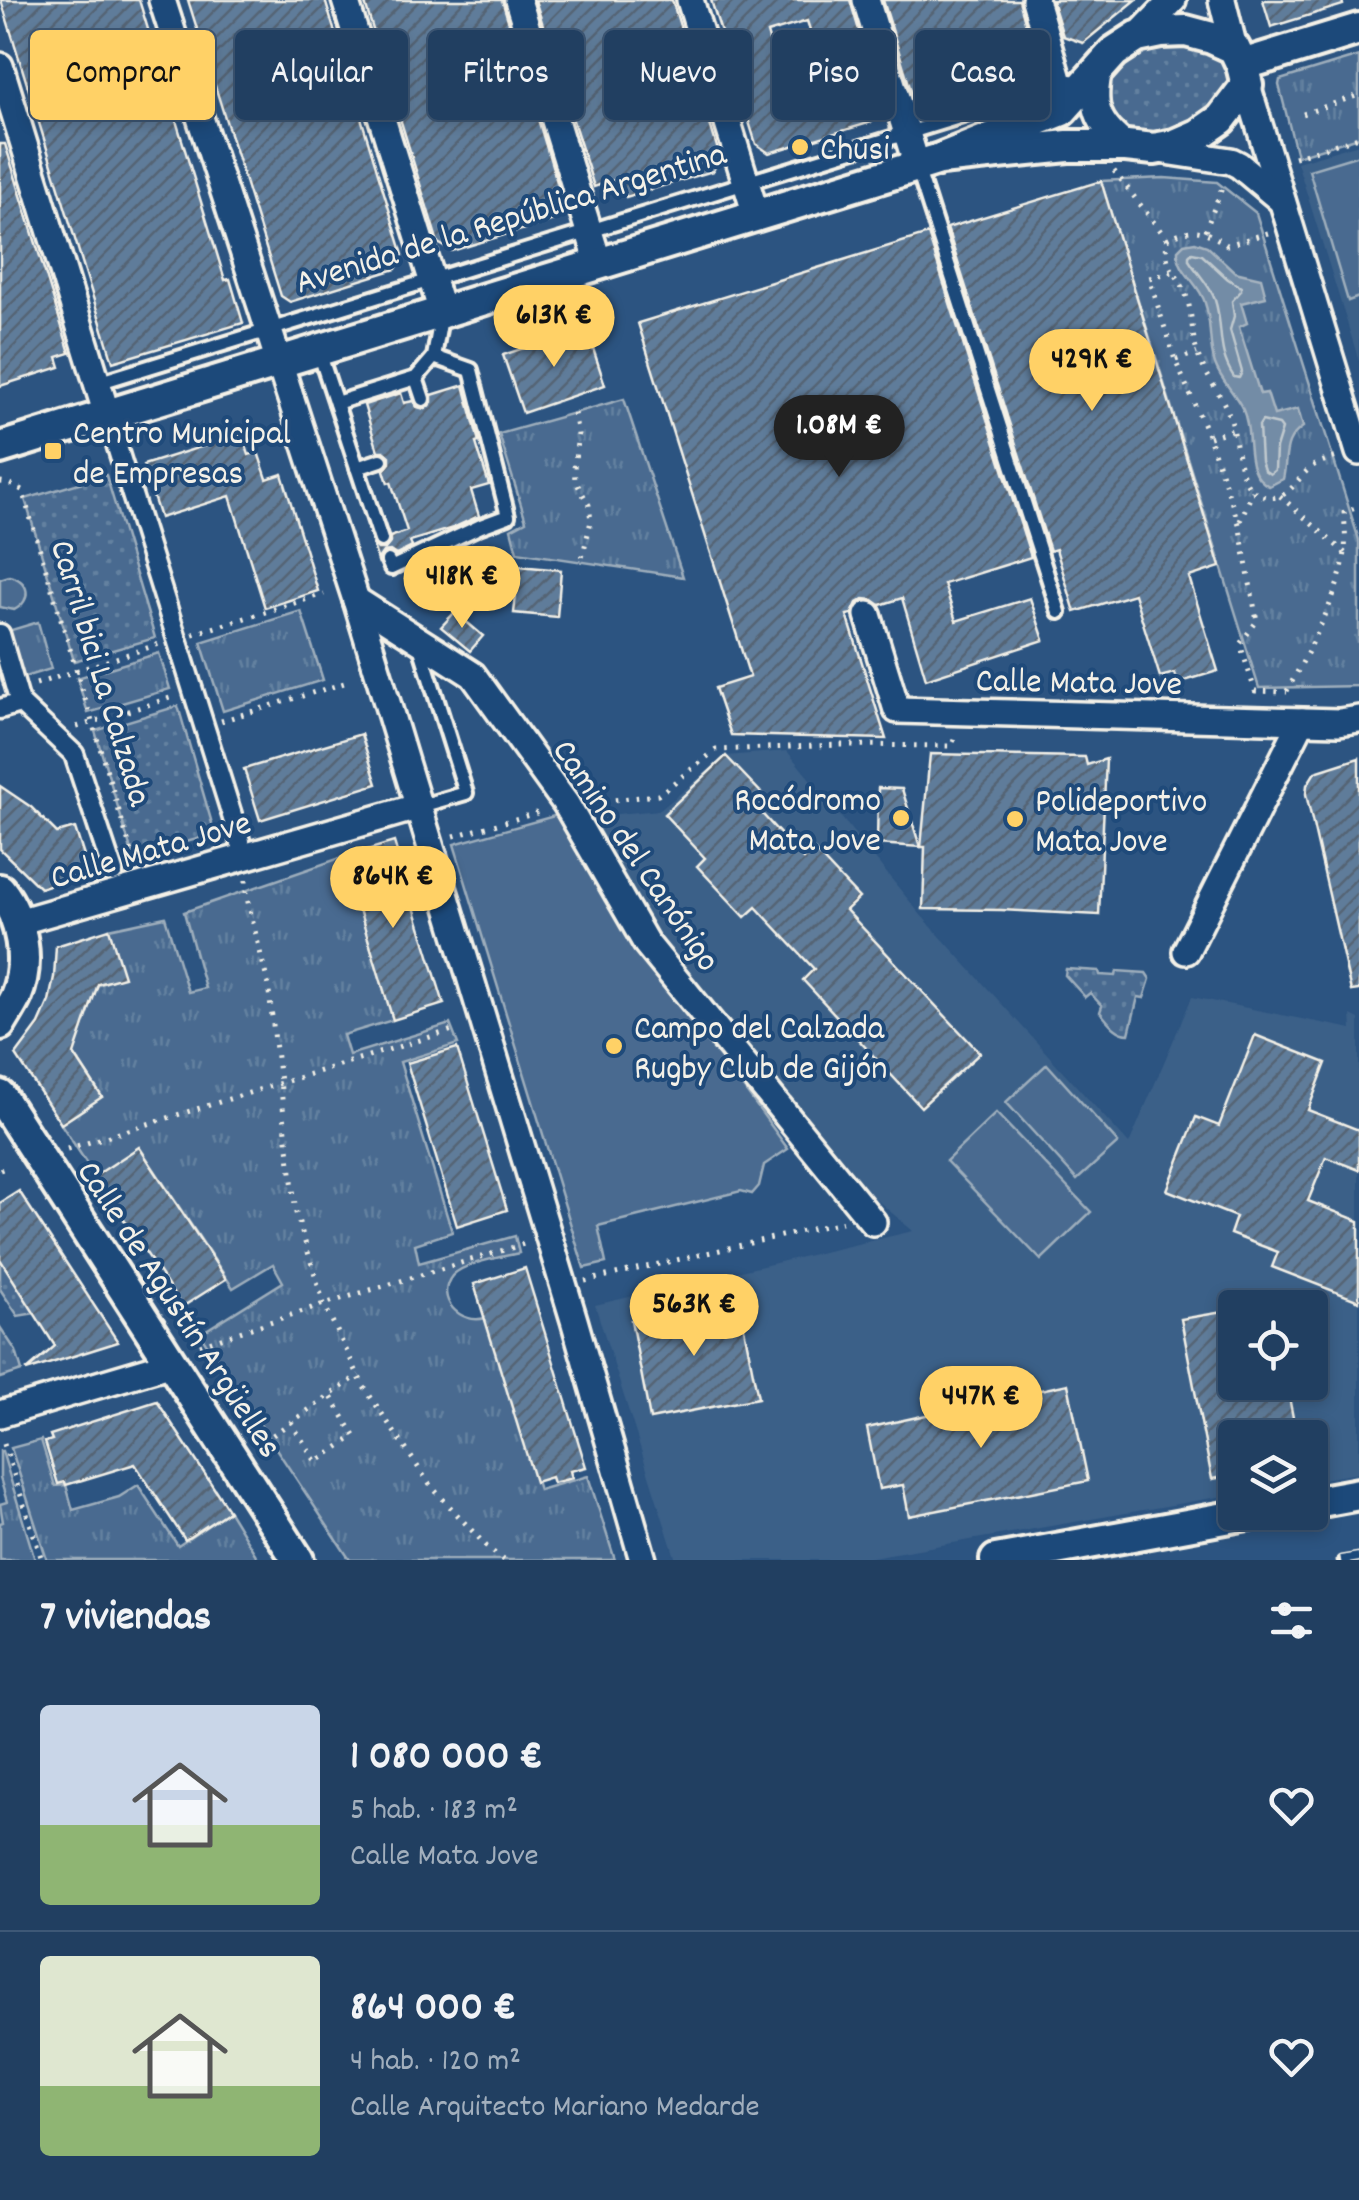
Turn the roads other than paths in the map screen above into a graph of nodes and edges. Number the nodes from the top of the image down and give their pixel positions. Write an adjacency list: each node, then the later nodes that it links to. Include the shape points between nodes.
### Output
1 (162, 0): 24 (street)
2 (344, 0): 22 (street)
3 (518, 0): 20 (street)
4 (690, 0): 17 (street)
5 (866, 0): 14 (street)
6 (1035, 0): 13 (street)
7 (1173, 0): 10 (street)
8 (1222, 0): 12 (street)
9 (1359, 29): 12 (street)
10 (1137, 37): 12 (street, via 1186,31 1212,38); 13 (street)
11 (0, 66): 29 (street)
12 (1241, 66): 15 (street, via 1233,105 1208,129); 18 (street)
13 (1080, 81): 14 (lane, Avenida de la República Argentina); 15 (street, via 1094,90 1097,114); 16 (street, Avenida de la República Argentina, via 1062,110)
14 (907, 133): 16 (street); 17 (lane, Avenida de la República Argentina)
15 (1131, 155): 16 (street, Avenida de la República Argentina, via 1068,146); 18 (street, via 1230,161)
16 (929, 162): 19 (street, Avenida de la República Argentina); 40 (lane)
17 (746, 182): 19 (street); 20 (lane, Avenida de la República Argentina)
18 (1282, 200): 34 (street)
19 (756, 216): 21 (street, Avenida de la República Argentina)
20 (588, 232): 21 (street); 22 (lane, Avenida de la República Argentina)
21 (598, 264): 23 (street, Avenida de la República Argentina)
22 (432, 279): 23 (street); 24 (lane, Avenida de la República Argentina)
23 (442, 312): 25 (street, Avenida de la República Argentina); 26 (lane)
24 (268, 330): 27 (street); 29 (lane, Avenida de la República Argentina)
25 (319, 350): 27 (street, Avenida de la República Argentina); 31 (lane)
26 (434, 356): 28 (lane); 38 (lane, via 471,370 508,516 391,568)
27 (280, 362): 32 (street, Avenida de la República Argentina); 39 (street)
28 (416, 378): 30 (lane); 31 (lane)
29 (97, 383): 32 (street)
30 (423, 399)
31 (336, 404): 36 (lane)
32 (110, 425): 33 (street, Avenida de la República Argentina); 49 (street)
33 (0, 448)
34 (1349, 454)
35 (381, 460): 36 (lane)
36 (358, 468): 37 (lane)
37 (382, 540)
38 (388, 561)
39 (356, 600): 43 (street, Camino del Canónigo); 48 (street)
40 (1060, 612)
41 (868, 615): 47 (street, Calle Mata Jove, via 897,710)
42 (0, 634): 44 (street)
43 (418, 640): 48 (lane, via 466,794); 56 (street, Camino del Canónigo, via 473,675 566,804 646,943)
44 (20, 703): 45 (street); 50 (street, via 74,754)
45 (0, 709)
46 (1359, 719): 47 (street, Calle Mata Jove)
47 (1302, 721): 53 (street)
48 (418, 807): 52 (street, Calle Mata Jove); 63 (street)
49 (240, 841)
50 (112, 872)
51 (0, 890): 52 (street)
52 (18, 922): 54 (street, via 24,959 17,994)
53 (1186, 951)
54 (0, 1024)
55 (0, 1096): 57 (street, Calle de Agustín Argüelles)
56 (871, 1219)
57 (172, 1364): 58 (street); 62 (street, Calle de Agustín Argüelles)
58 (0, 1414)
59 (1359, 1494): 60 (street)
60 (1328, 1500)
61 (1218, 1519): 64 (street)
62 (298, 1560)
63 (643, 1560)
64 (996, 1560)

